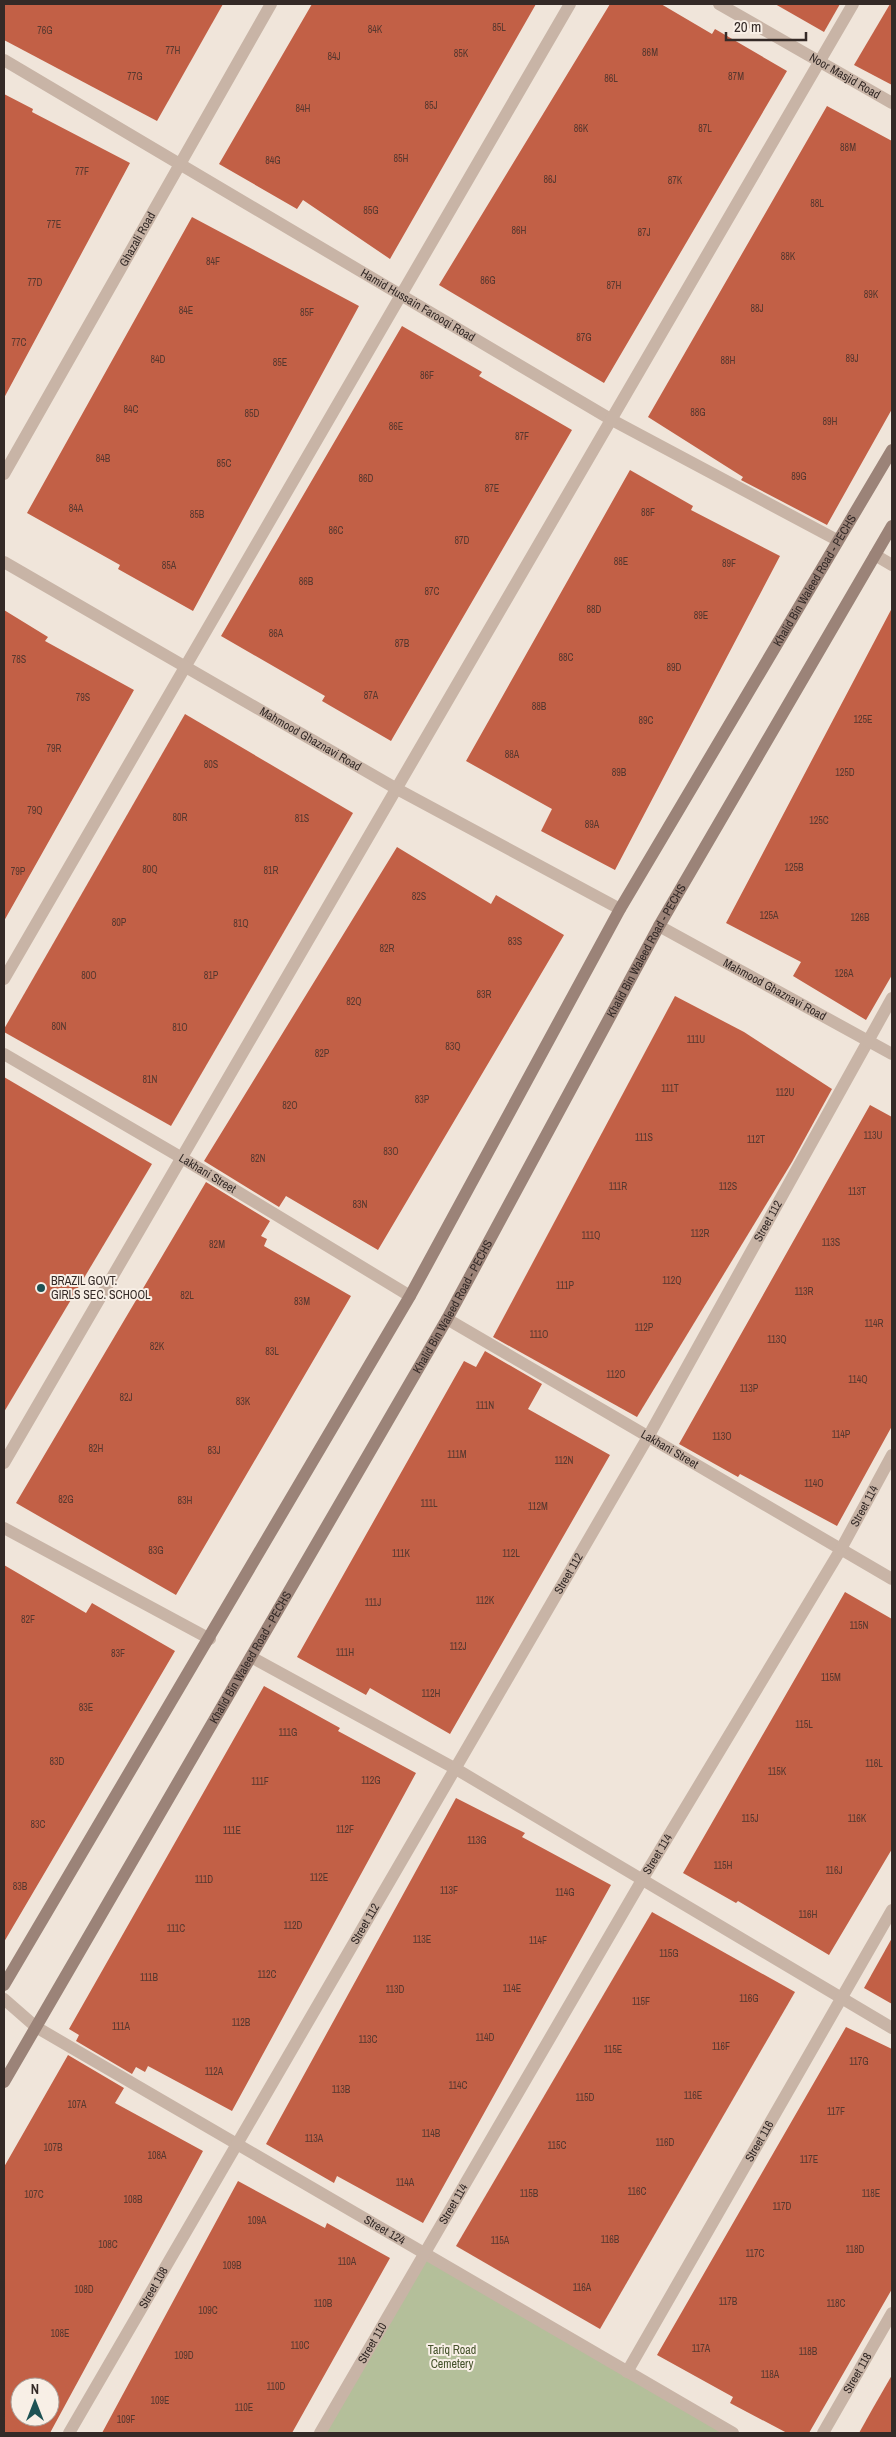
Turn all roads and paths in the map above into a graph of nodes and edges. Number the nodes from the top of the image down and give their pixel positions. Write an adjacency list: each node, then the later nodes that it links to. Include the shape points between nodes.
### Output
1 (271, 4): 8 (street, Ghazali Road)
2 (570, 4): 9 (street)
3 (719, 4): 6 (street, Noor Masjid Road)
4 (853, 4): 6 (street)
5 (4, 60): 8 (street, Hamid Hussain Farooqi Road)
6 (819, 62): 7 (street, Noor Masjid Road); 10 (street)
7 (892, 103)
8 (180, 165): 9 (street, Hamid Hussain Farooqi Road); 12 (street, Ghazali Road)
9 (399, 295): 10 (street, Hamid Hussain Farooqi Road); 18 (street)
10 (612, 420): 14 (street, Hamid Hussain Farooqi Road); 19 (street)
11 (892, 450): 14 (main road, Khalid Bin Waleed Road - PECHS)
12 (4, 474)
13 (892, 526): 15 (main road, Khalid Bin Waleed Road - PECHS)
14 (837, 540): 20 (main road, Khalid Bin Waleed Road - PECHS)
15 (875, 555): 17 (street); 21 (main road, Khalid Bin Waleed Road - PECHS)
16 (4, 562): 18 (street, Mahmood Ghaznavi Road)
17 (892, 565)
18 (185, 667): 19 (street, Mahmood Ghaznavi Road); 22 (street)
19 (396, 789): 20 (street, Mahmood Ghaznavi Road); 27 (street)
20 (620, 909): 28 (main road, Khalid Bin Waleed Road - PECHS)
21 (659, 926): 24 (street, Mahmood Ghaznavi Road); 29 (main road, Khalid Bin Waleed Road - PECHS)
22 (4, 979)
23 (892, 998): 24 (street, Street 112)
24 (868, 1039): 26 (street, Mahmood Ghaznavi Road); 30 (street, Street 112)
25 (4, 1054): 27 (street, Lakhani Street)
26 (892, 1054)
27 (182, 1158): 28 (street, Lakhani Street); 32 (street)
28 (410, 1296): 36 (main road, Khalid Bin Waleed Road - PECHS)
29 (447, 1319): 30 (street, Lakhani Street); 37 (main road, Khalid Bin Waleed Road - PECHS)
30 (648, 1437): 34 (street, Lakhani Street); 38 (street, Street 112)
31 (892, 1455): 34 (street, Street 114)
32 (4, 1463)
33 (4, 1528): 36 (street)
34 (841, 1549): 35 (street, Lakhani Street); 39 (street, Street 114)
35 (892, 1579)
36 (210, 1639): 41 (main road, Khalid Bin Waleed Road - PECHS)
37 (251, 1657): 38 (street); 44 (main road, Khalid Bin Waleed Road - PECHS)
38 (456, 1769): 39 (street); 47 (street, Street 112)
39 (642, 1880): 42 (street); 48 (street, Street 114)
40 (892, 1910): 42 (street, Street 116)
41 (4, 1985)
42 (843, 1998): 45 (street); 50 (street, Street 116)
43 (4, 1999): 44 (street, Street 124)
44 (36, 2028): 46 (main road, Khalid Bin Waleed Road - PECHS); 47 (street, Street 124)
45 (892, 2028)
46 (4, 2082)
47 (238, 2145): 48 (street, Street 124); 51 (street, Street 108)
48 (425, 2254): 50 (street, Street 124); 52 (street, Street 110)
49 (892, 2313): 54 (street, Street 118)
50 (627, 2372): 53 (street, Street 124)
51 (69, 2433)
52 (320, 2433)
53 (733, 2433)
54 (823, 2433)

